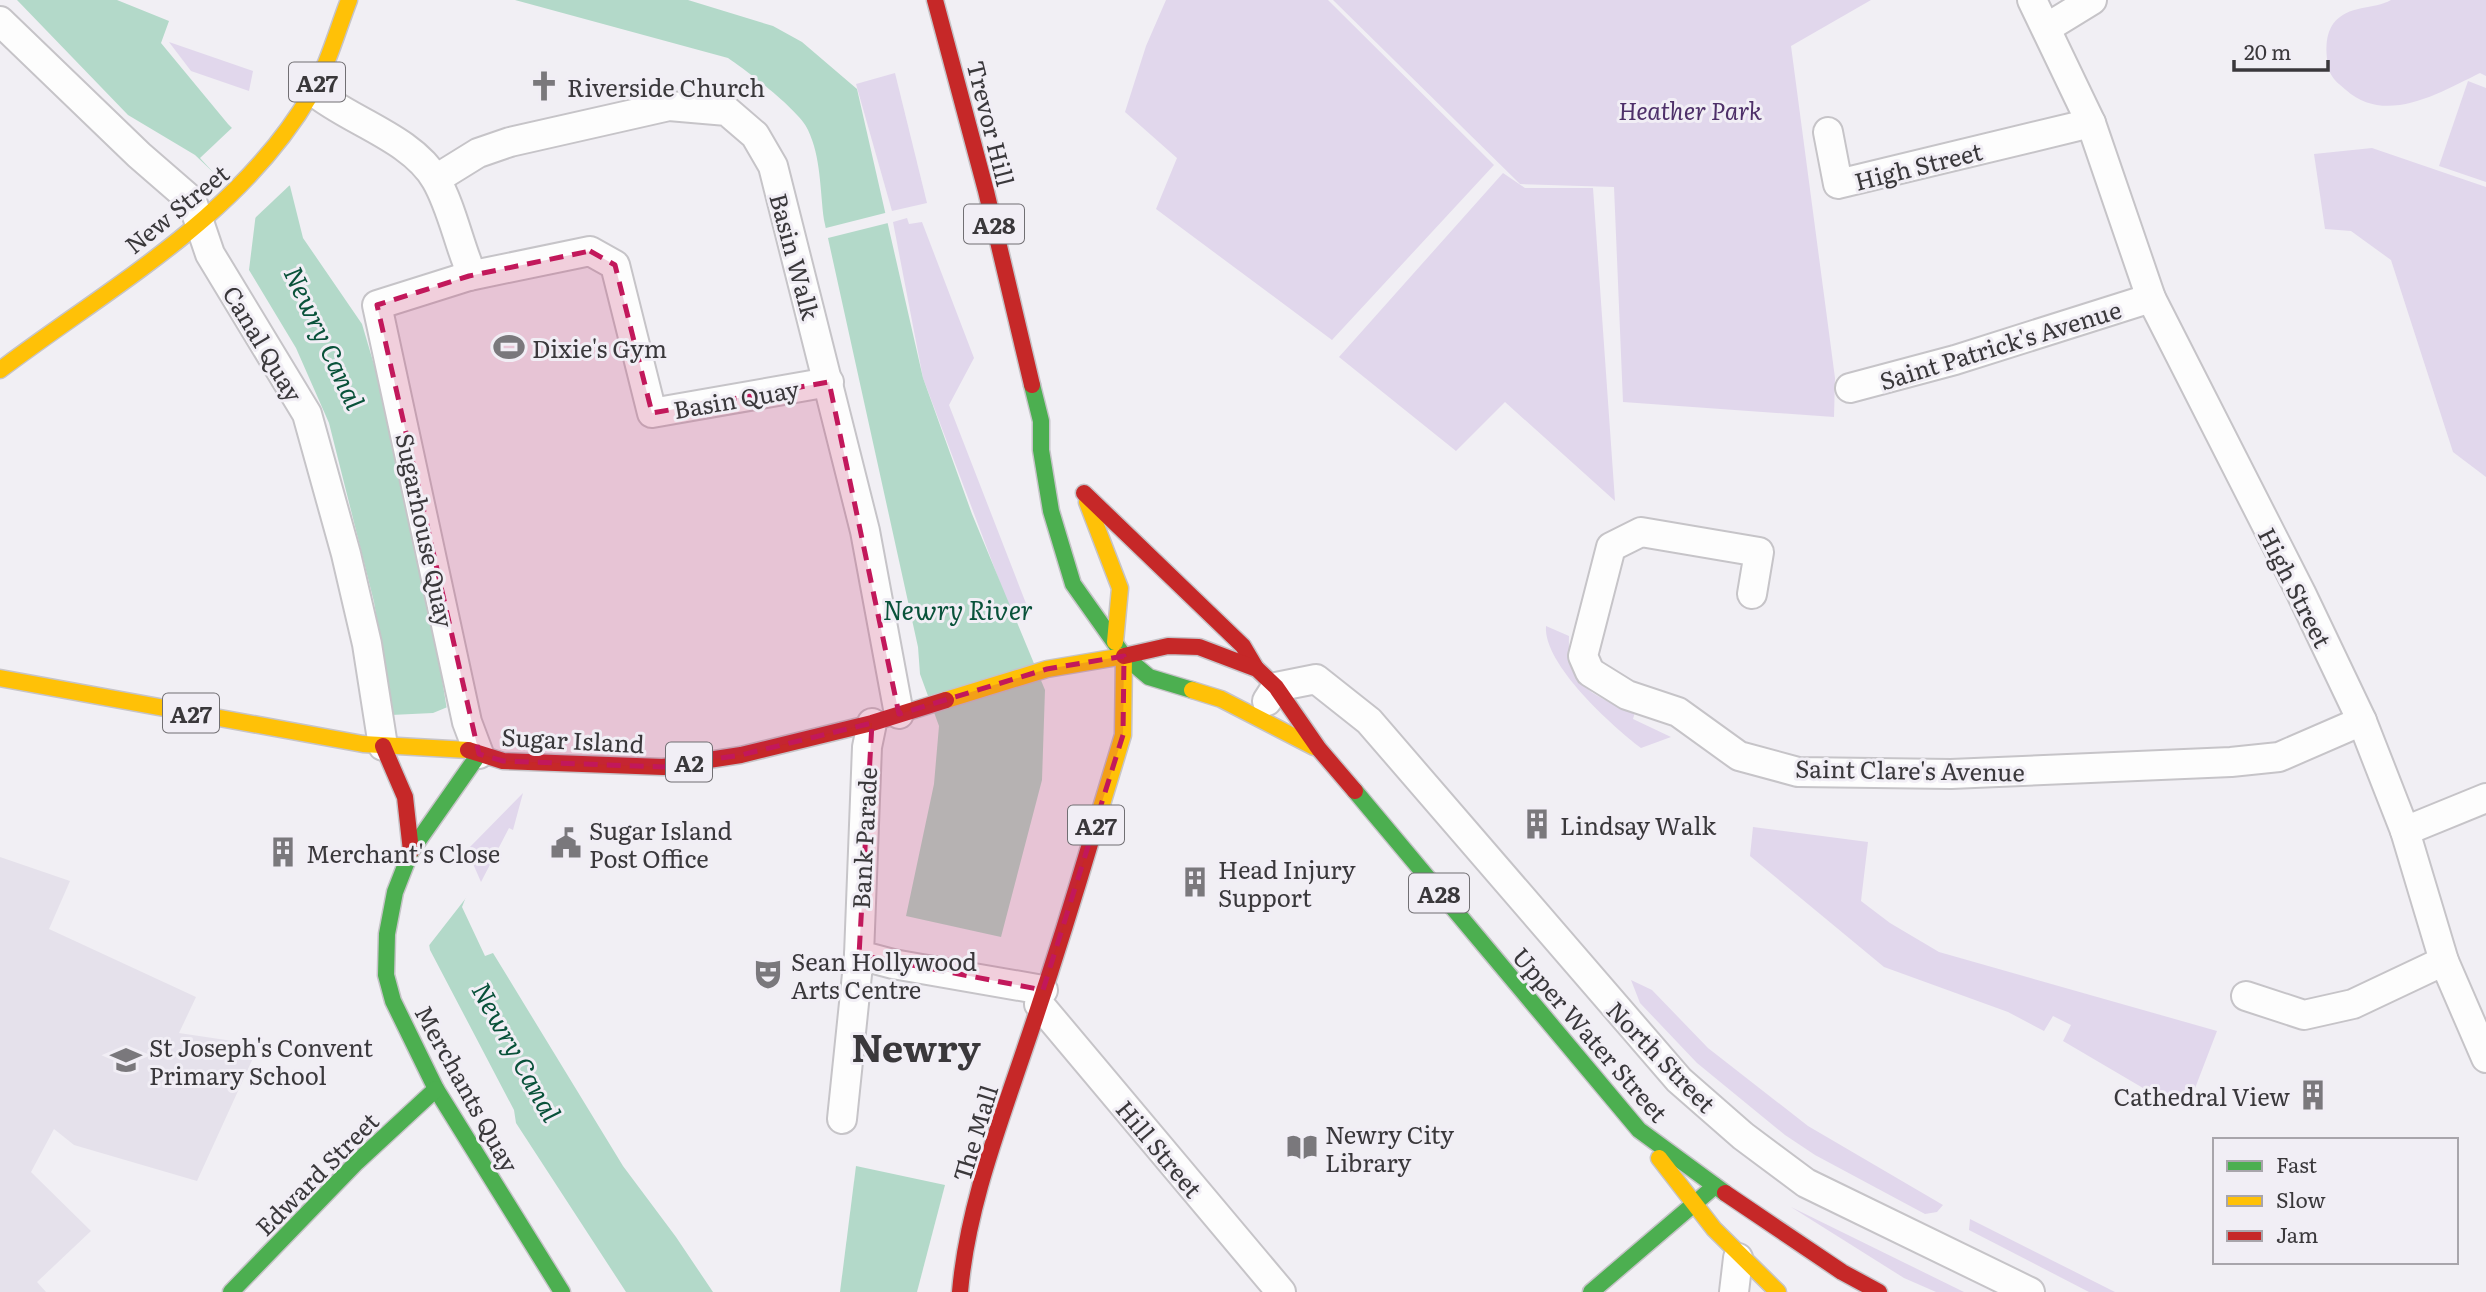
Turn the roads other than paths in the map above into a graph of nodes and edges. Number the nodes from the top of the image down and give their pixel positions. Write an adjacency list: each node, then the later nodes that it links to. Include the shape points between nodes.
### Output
1 (349, 0): 7 (main road, New Street / A27)
2 (935, 0): 18 (main road, Trevor Hill / A28)
3 (2032, 0): 6 (street, High Street)
4 (2092, 0): 6 (street)
5 (0, 21): 11 (street, Canal Quay, via 185,194)
6 (2048, 27): 8 (street, High Street)
7 (313, 90): 10 (street, via 333,108 406,148); 11 (main road, New Street / A27, via 269,155)
8 (2091, 122): 9 (street, High Street, via 1838,184); 13 (street, High Street)
9 (1828, 132)
10 (436, 179): 12 (street); 16 (street, Basin Walk, via 478,153 510,142 669,106 727,111 755,135 773,166)
11 (201, 223): 15 (main road, New Street / A27); 30 (street, Canal Quay, via 210,254 307,414 361,618)
12 (469, 276): 14 (street, Basin Quay); 16 (street, Basin Quay, via 590,251 615,265 653,413)
13 (2151, 298): 17 (street, Saint Patrick's Avenue); 26 (street, High Street)
14 (377, 305): 29 (street, Sugarhouse Quay, via 467,722)
15 (0, 370)
16 (829, 382): 24 (street, Basin Walk)
17 (1850, 388)
18 (1041, 421): 19 (main road, Trevor Hill / A28); 21 (main road, Trevor Hill / A28, via 1051,511 1073,584)
19 (1055, 445)
20 (1752, 594): 26 (street, Saint Clare's Avenue, via 1759,552 1641,532 1611,547 1583,656 1590,672 1627,695 1678,712 1739,756 1798,772 1951,774 2231,762 2279,757)
21 (1119, 649): 23 (main road, via 1199,647); 23 (main road, A28, via 1120,588 1080,487 1243,646); 24 (main road, A2); 25 (main road, Upper Water Street / A28, via 1149,677 1221,699); 37 (main road, A27, via 1123,735)
22 (0, 678): 30 (main road, A27)
23 (1266, 678): 25 (street); 28 (main road, Upper Water Street / A28); 53 (street, North Street, via 1316,679 1369,721 1679,1080 1743,1136 1807,1183)
24 (911, 711): 27 (main road, Sugar Island / A2)
25 (1256, 718): 28 (main road, Upper Water Street / A28)
26 (2362, 722): 32 (street, High Street)
27 (872, 723): 29 (main road, Sugar Island / A2, via 741,755 663,766 503,761); 34 (street, Bank Parade, via 867,747)
28 (1319, 749): 41 (main road, Upper Water Street / A28)
29 (469, 751): 30 (main road, Sugar Island / A2); 33 (main road, Merchants Quay, via 461,782)
30 (390, 753): 33 (main road, Merchants Quay, via 408,800)
31 (2486, 798): 32 (street)
32 (2405, 831): 35 (street, High Street)
33 (411, 851): 39 (main road, Merchants Quay, via 395,892 386,975 393,1001)
34 (859, 955): 37 (street, via 1015,986); 40 (street, Bank Parade)
35 (2444, 961): 36 (street, via 2353,1003 2304,1015); 38 (street, High Street)
36 (2246, 996)
37 (1041, 997): 47 (main road, The Mall / A27, via 985,1167); 48 (street, Hill Street)
38 (2486, 1058)
39 (436, 1088): 45 (main road, Edward Street); 46 (main road, Merchants Quay)
40 (842, 1119)
41 (1639, 1130): 42 (main road, Upper Water Street / A28); 43 (main road, A28)
42 (1715, 1186): 43 (main road); 52 (main road, Upper Water Street / A28)
43 (1692, 1205): 44 (main road, A28); 49 (main road)
44 (1738, 1258): 50 (street); 51 (main road, A28)
45 (232, 1292)
46 (562, 1292)
47 (960, 1292)
48 (1281, 1292)
49 (1591, 1292)
50 (1734, 1292)
51 (1778, 1292)
52 (1879, 1292)
53 (2030, 1292)

